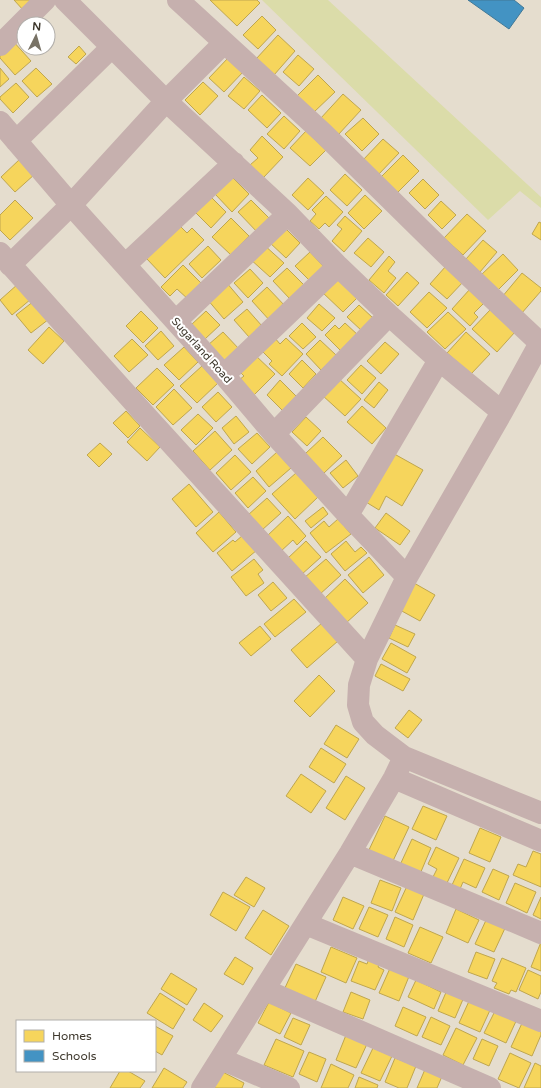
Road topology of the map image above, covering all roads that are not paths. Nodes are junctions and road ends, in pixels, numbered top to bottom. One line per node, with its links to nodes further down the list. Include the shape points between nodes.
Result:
1 (45, 0): 5 (street)
2 (65, 0): 6 (street)
3 (178, 0): 4 (street)
4 (224, 43): 7 (street); 18 (street, via 323,133)
5 (0, 45)
6 (112, 47): 7 (street); 9 (street)
7 (166, 101): 10 (street); 11 (street)
8 (0, 122): 9 (street, Sugarland Road)
9 (16, 141): 11 (street, Sugarland Road)
10 (234, 163): 12 (street); 14 (street)
11 (71, 205): 13 (street); 14 (street, Sugarland Road)
12 (288, 214): 15 (street); 17 (street)
13 (5, 259): 25 (street)
14 (125, 265): 17 (street, Sugarland Road)
15 (338, 266): 16 (street); 20 (street)
16 (389, 315): 19 (street); 22 (street)
17 (176, 320): 20 (street, Sugarland Road)
18 (540, 342): 21 (street)
19 (439, 360): 21 (street); 23 (street)
20 (224, 374): 22 (street, Sugarland Road)
21 (502, 412): 24 (street)
22 (274, 434): 23 (street, Sugarland Road)
23 (348, 515): 24 (street, Sugarland Road)
24 (407, 577): 25 (street)
25 (367, 659): 26 (street, via 358,705 363,722 375,735)
26 (404, 757): 27 (street); 28 (street)
27 (394, 778): 29 (street); 30 (street)
28 (541, 813)
29 (541, 841)
30 (350, 854): 31 (street); 32 (street)
31 (306, 924): 33 (street); 34 (street)
32 (541, 933)
33 (264, 990): 35 (street); 38 (street)
34 (541, 1021)
35 (221, 1059): 36 (street); 37 (street)
36 (202, 1088)
37 (290, 1088)
38 (490, 1088)

